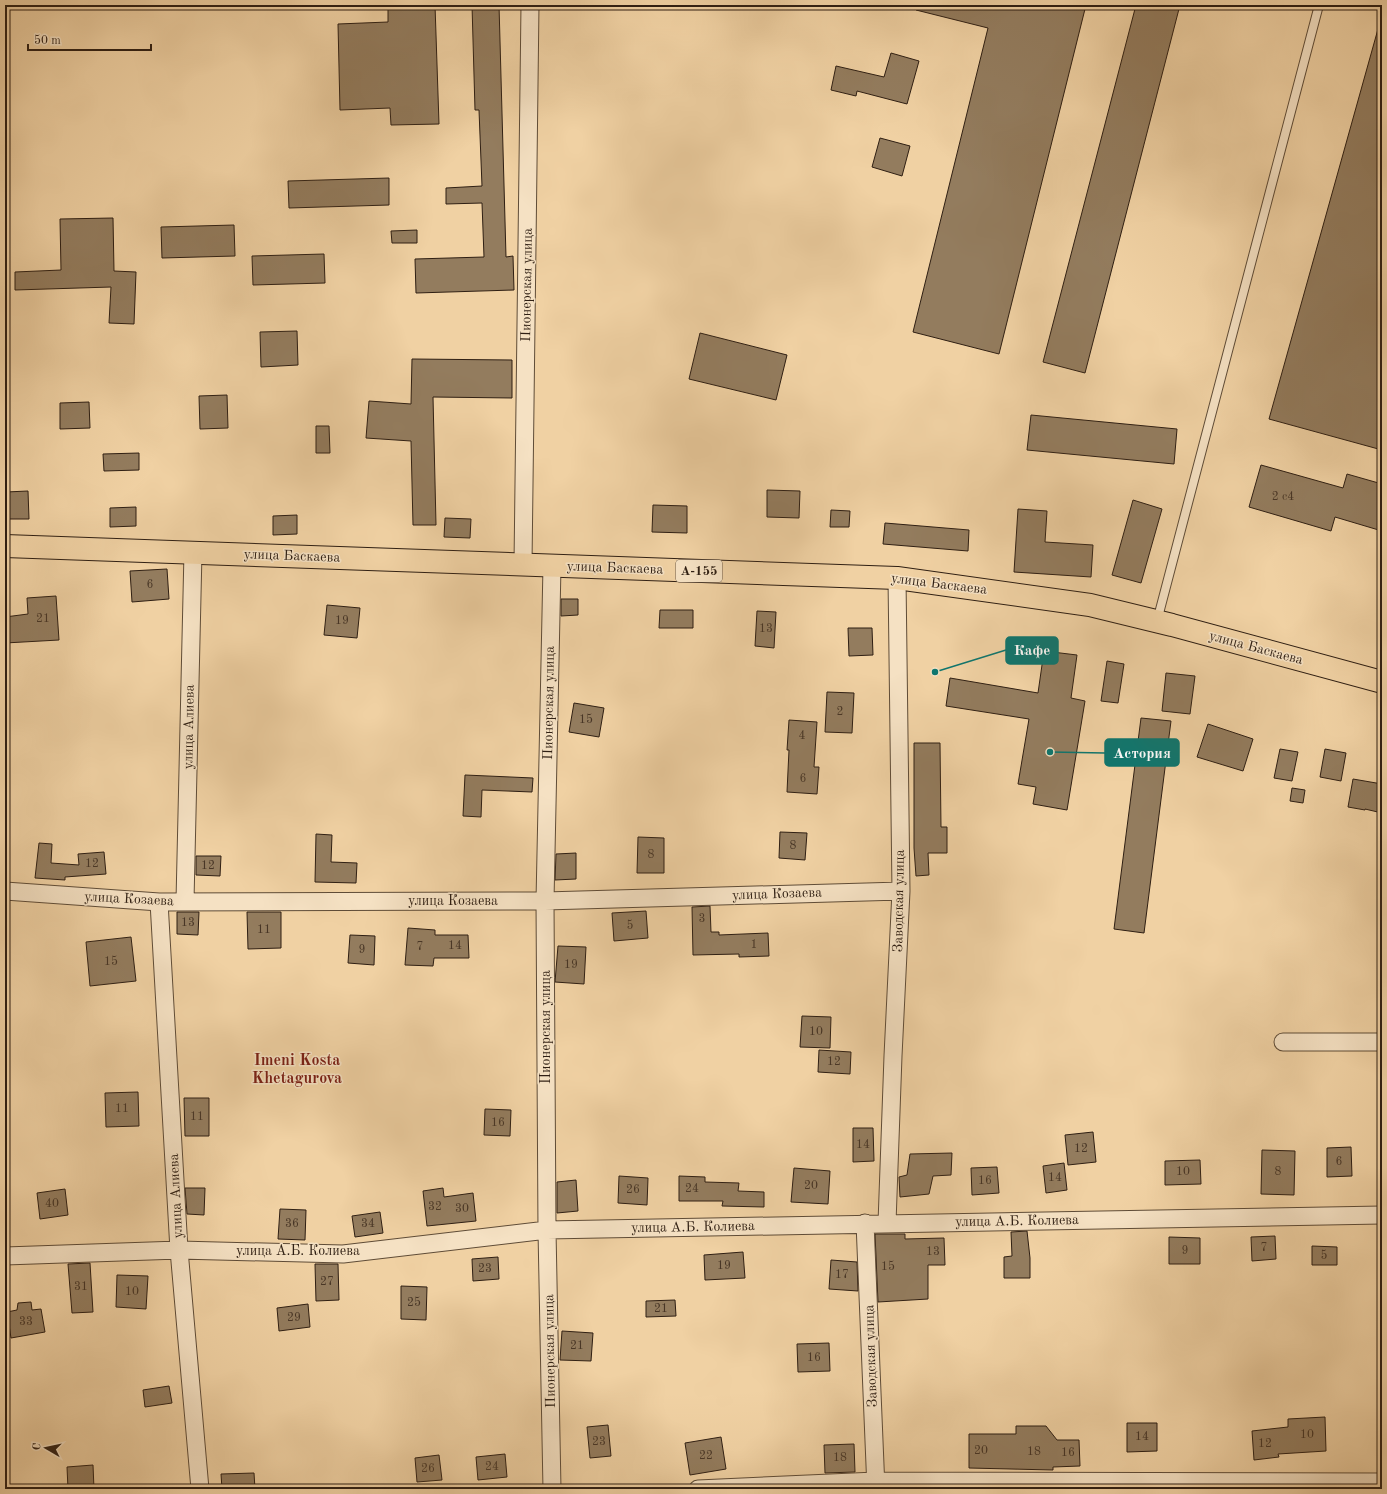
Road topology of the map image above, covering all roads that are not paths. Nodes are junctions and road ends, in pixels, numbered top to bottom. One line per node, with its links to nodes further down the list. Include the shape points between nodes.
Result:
1 (530, 5): 5 (street, Пионерская улица)
2 (1319, 5): 8 (lane)
3 (5, 546): 4 (main road, улица Баскаева / А-155)
4 (193, 552): 5 (main road, улица Баскаева / А-155); 14 (street, улица Алиева)
5 (523, 564): 6 (main road, улица Баскаева / А-155)
6 (552, 566): 7 (main road, улица Баскаева / А-155); 12 (street, Пионерская улица)
7 (897, 578): 8 (main road, улица Баскаева / А-155, via 1090,605); 11 (street, Заводская улица)
8 (1157, 621): 9 (main road, улица Баскаева / А-155)
9 (1382, 682)
10 (5, 891): 13 (street, улица Козаева)
11 (901, 891): 12 (street, улица Козаева); 19 (street, Заводская улица)
12 (545, 901): 14 (street, улица Козаева); 20 (street, Пионерская улица)
13 (159, 902): 14 (street, улица Козаева); 21 (street, улица Алиева)
14 (185, 902)
15 (1283, 1042): 16 (street)
16 (1382, 1042)
17 (1382, 1215): 19 (street, улица А.Б. Колиева)
18 (865, 1223): 19 (street, улица А.Б. Колиева); 20 (street, улица А.Б. Колиева); 24 (street, Заводская улица)
19 (887, 1223)
20 (548, 1230): 21 (street, улица А.Б. Колиева, via 343,1254); 26 (street, Пионерская улица)
21 (179, 1250): 22 (street, улица А.Б. Колиева); 25 (street, улица Алиева)
22 (5, 1256)
23 (1382, 1482): 24 (street)
24 (876, 1485): 27 (street)
25 (200, 1489)
26 (552, 1489)
27 (698, 1489)

